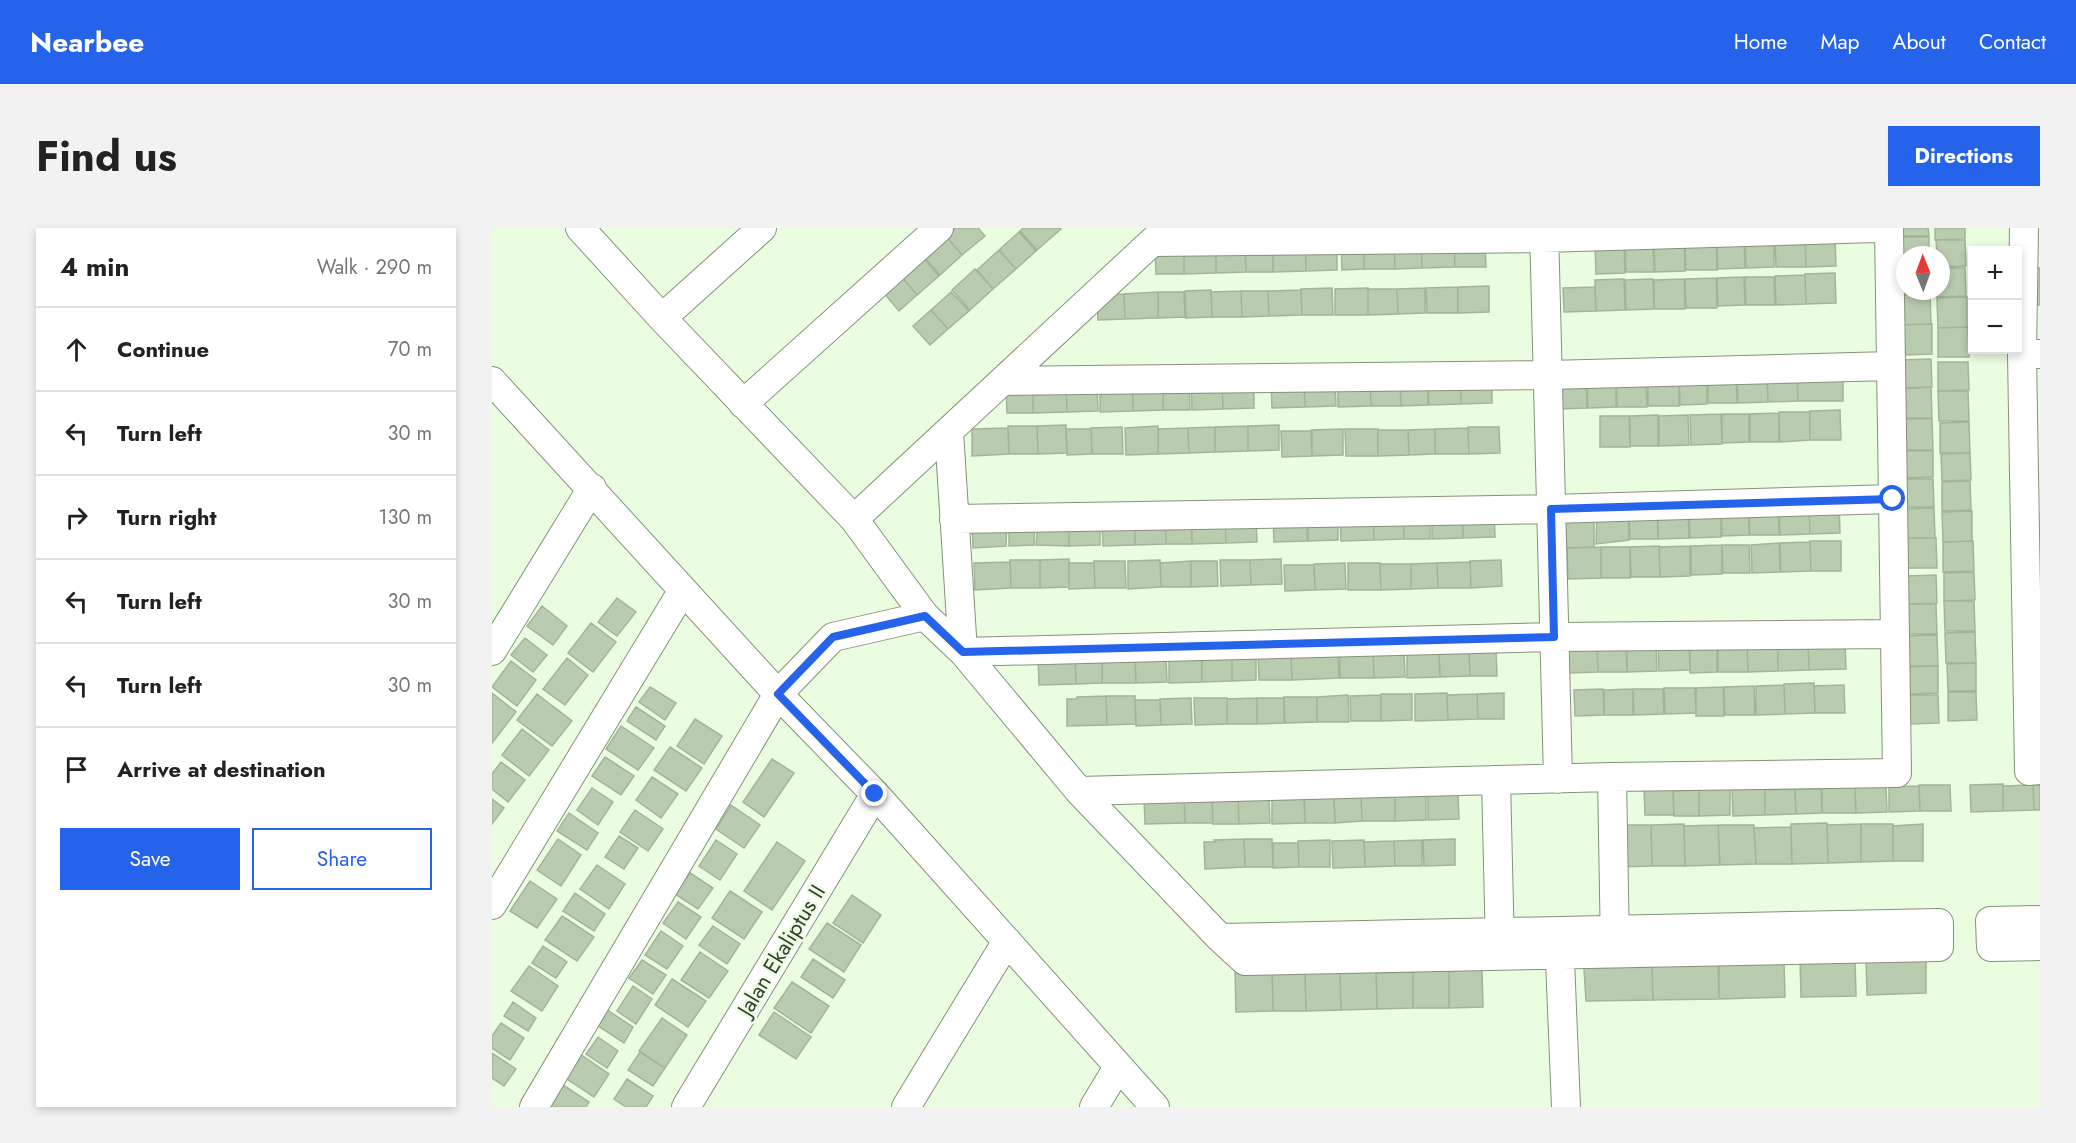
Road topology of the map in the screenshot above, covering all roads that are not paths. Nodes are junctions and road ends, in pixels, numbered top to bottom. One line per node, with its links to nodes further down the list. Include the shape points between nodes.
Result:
1 (580, 228): 9 (street)
2 (762, 228): 9 (street)
3 (939, 228): 15 (street)
4 (1875, 228): 7 (street)
5 (1889, 228): 11 (street)
6 (2024, 228): 10 (street)
7 (1544, 233): 8 (street); 12 (street)
8 (1160, 235): 14 (street)
9 (662, 318): 15 (street)
10 (2031, 354): 17 (street)
11 (1892, 366): 12 (street); 19 (street)
12 (1548, 375): 14 (street); 20 (street)
13 (492, 381): 18 (street)
14 (1003, 381): 16 (street)
15 (743, 404): 21 (street)
16 (949, 432): 21 (street); 22 (street)
17 (2032, 485): 25 (street)
18 (592, 488): 23 (street); 28 (street)
19 (1893, 499): 20 (street); 26 (street)
20 (1551, 509): 22 (street); 27 (street)
21 (854, 519): 24 (street)
22 (954, 519): 29 (street)
23 (683, 590): 30 (street); 37 (street)
24 (925, 616): 29 (street); 30 (street, via 833,637)
25 (2033, 624): 31 (street, via 2029,771)
26 (1895, 634): 27 (street); 32 (street, via 1898,773)
27 (1554, 637): 29 (street); 33 (street)
28 (492, 651)
29 (963, 652): 35 (street)
30 (778, 694): 36 (street); 45 (street)
31 (2040, 770)
32 (1612, 777): 33 (street); 40 (street)
33 (1558, 779): 34 (street)
34 (1496, 780): 35 (street); 42 (street)
35 (1079, 791): 42 (street, via 1245,961)
36 (875, 794): 39 (street); 46 (street, Jalan Ekaliptus II)
37 (492, 905)
38 (2040, 920): 43 (street, via 1990,921 1991,947)
39 (1006, 941): 44 (street); 47 (street)
40 (1615, 941): 40 (street, via 1939,923 1939,947); 41 (street)
41 (1559, 942): 42 (street); 50 (street)
42 (1500, 944)
43 (2040, 946)
44 (1118, 1067): 48 (street); 49 (street)
45 (534, 1107)
46 (686, 1107)
47 (906, 1107)
48 (1094, 1107)
49 (1155, 1107)
50 (1566, 1107)

